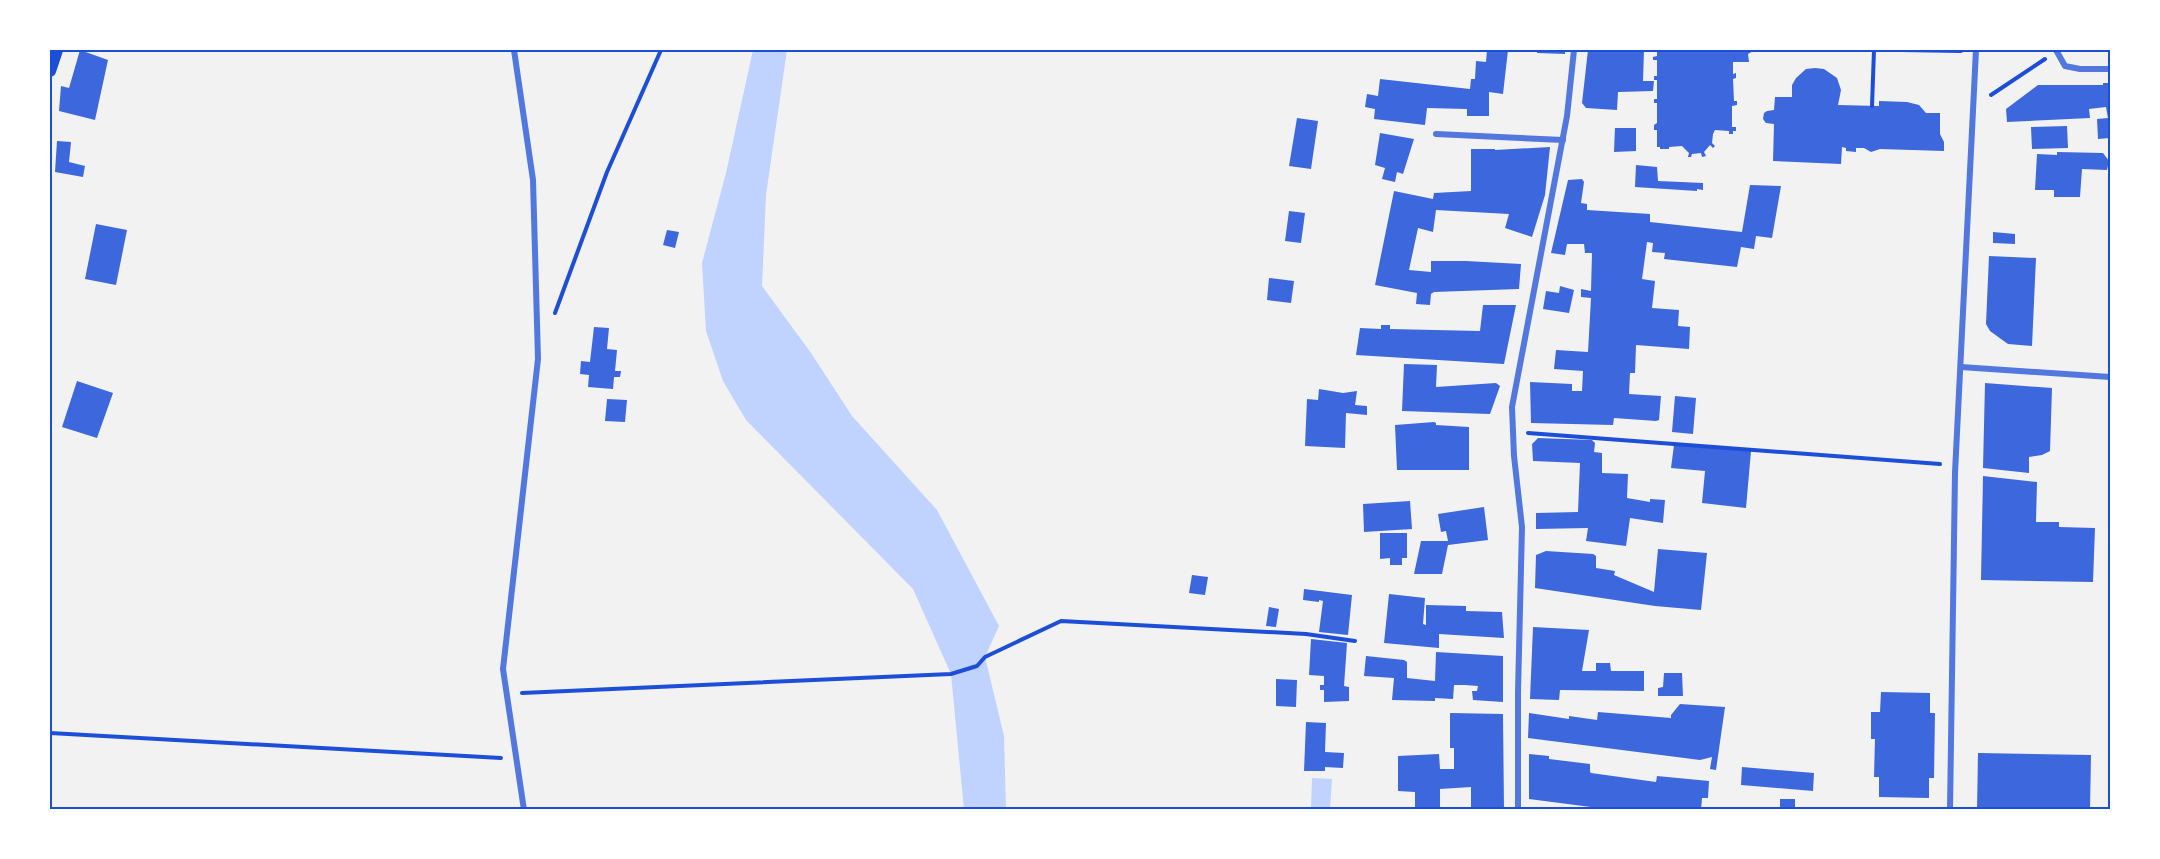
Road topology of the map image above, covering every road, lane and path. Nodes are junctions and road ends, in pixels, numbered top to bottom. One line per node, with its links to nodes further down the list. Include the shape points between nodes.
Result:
1 (57, 50): 10 (main road)
2 (514, 50): 21 (street, via 533,180 538,359 503,669)
3 (661, 50): 15 (path, via 607,172)
4 (1574, 50): 14 (street)
5 (1874, 50): 11 (path)
6 (1901, 50): 7 (path)
7 (1976, 50): 12 (street)
8 (2056, 51): 9 (street, via 2065,66); 12 (path)
9 (2110, 69)
10 (50, 71)
11 (1872, 106)
12 (1974, 106): 16 (street)
13 (1436, 134): 14 (street)
14 (1563, 140): 18 (street, via 1512,407)
15 (554, 315)
16 (1961, 367): 17 (street); 19 (street)
17 (2110, 377)
18 (1513, 432): 19 (path); 25 (street, via 1522,527)
19 (1956, 465): 26 (street)
20 (1355, 640): 21 (path, via 1061,621 985,657 977,666 951,674)
21 (507, 694): 23 (street)
22 (50, 733): 23 (path)
23 (517, 759): 24 (street)
24 (524, 810)
25 (1518, 810)
26 (1950, 810)

